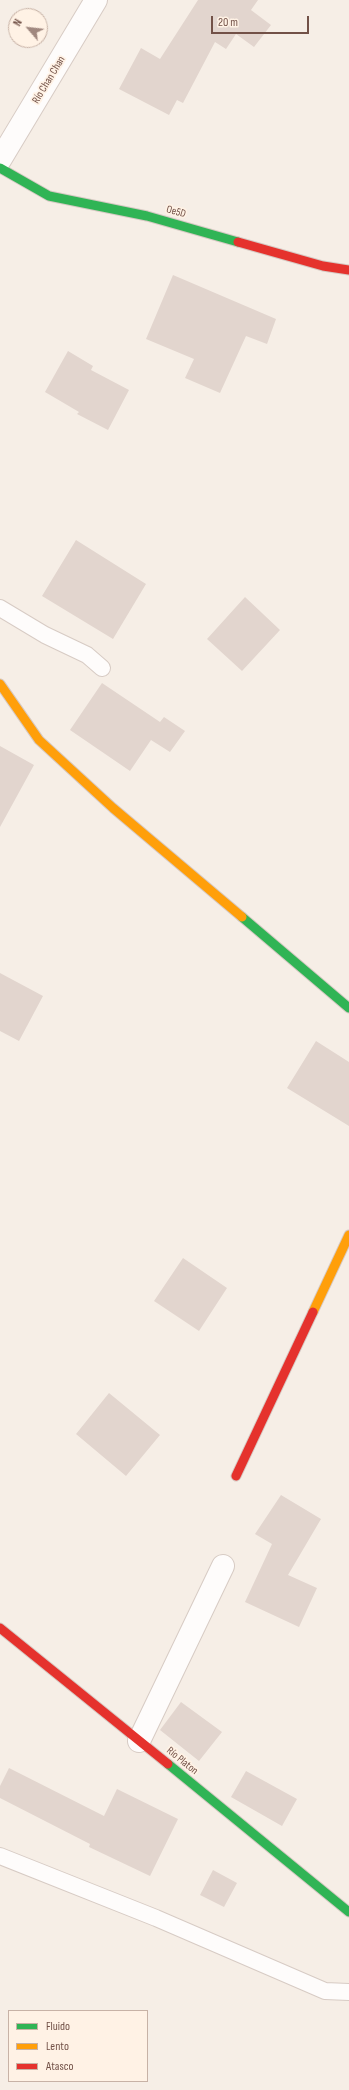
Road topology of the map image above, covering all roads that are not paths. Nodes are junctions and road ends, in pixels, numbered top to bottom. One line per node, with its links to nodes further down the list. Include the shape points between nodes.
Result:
1 (96, 0): 2 (street, Río Chan Chan)
2 (0, 160)
3 (0, 168): 4 (street, Oe5D, via 49,196 147,216 324,266)
4 (349, 270)
5 (0, 608): 6 (lane, via 45,635 87,655)
6 (102, 668)
7 (0, 684): 8 (street, via 39,740 113,808)
8 (349, 1008)
9 (349, 1235): 10 (street)
10 (236, 1476)
11 (223, 1566): 13 (street)
12 (0, 1628): 13 (street, Río Platon)
13 (139, 1741): 15 (street, Río Platon)
14 (0, 1856): 16 (lane, via 156,1918 325,1991)
15 (349, 1912)
16 (349, 1992)

